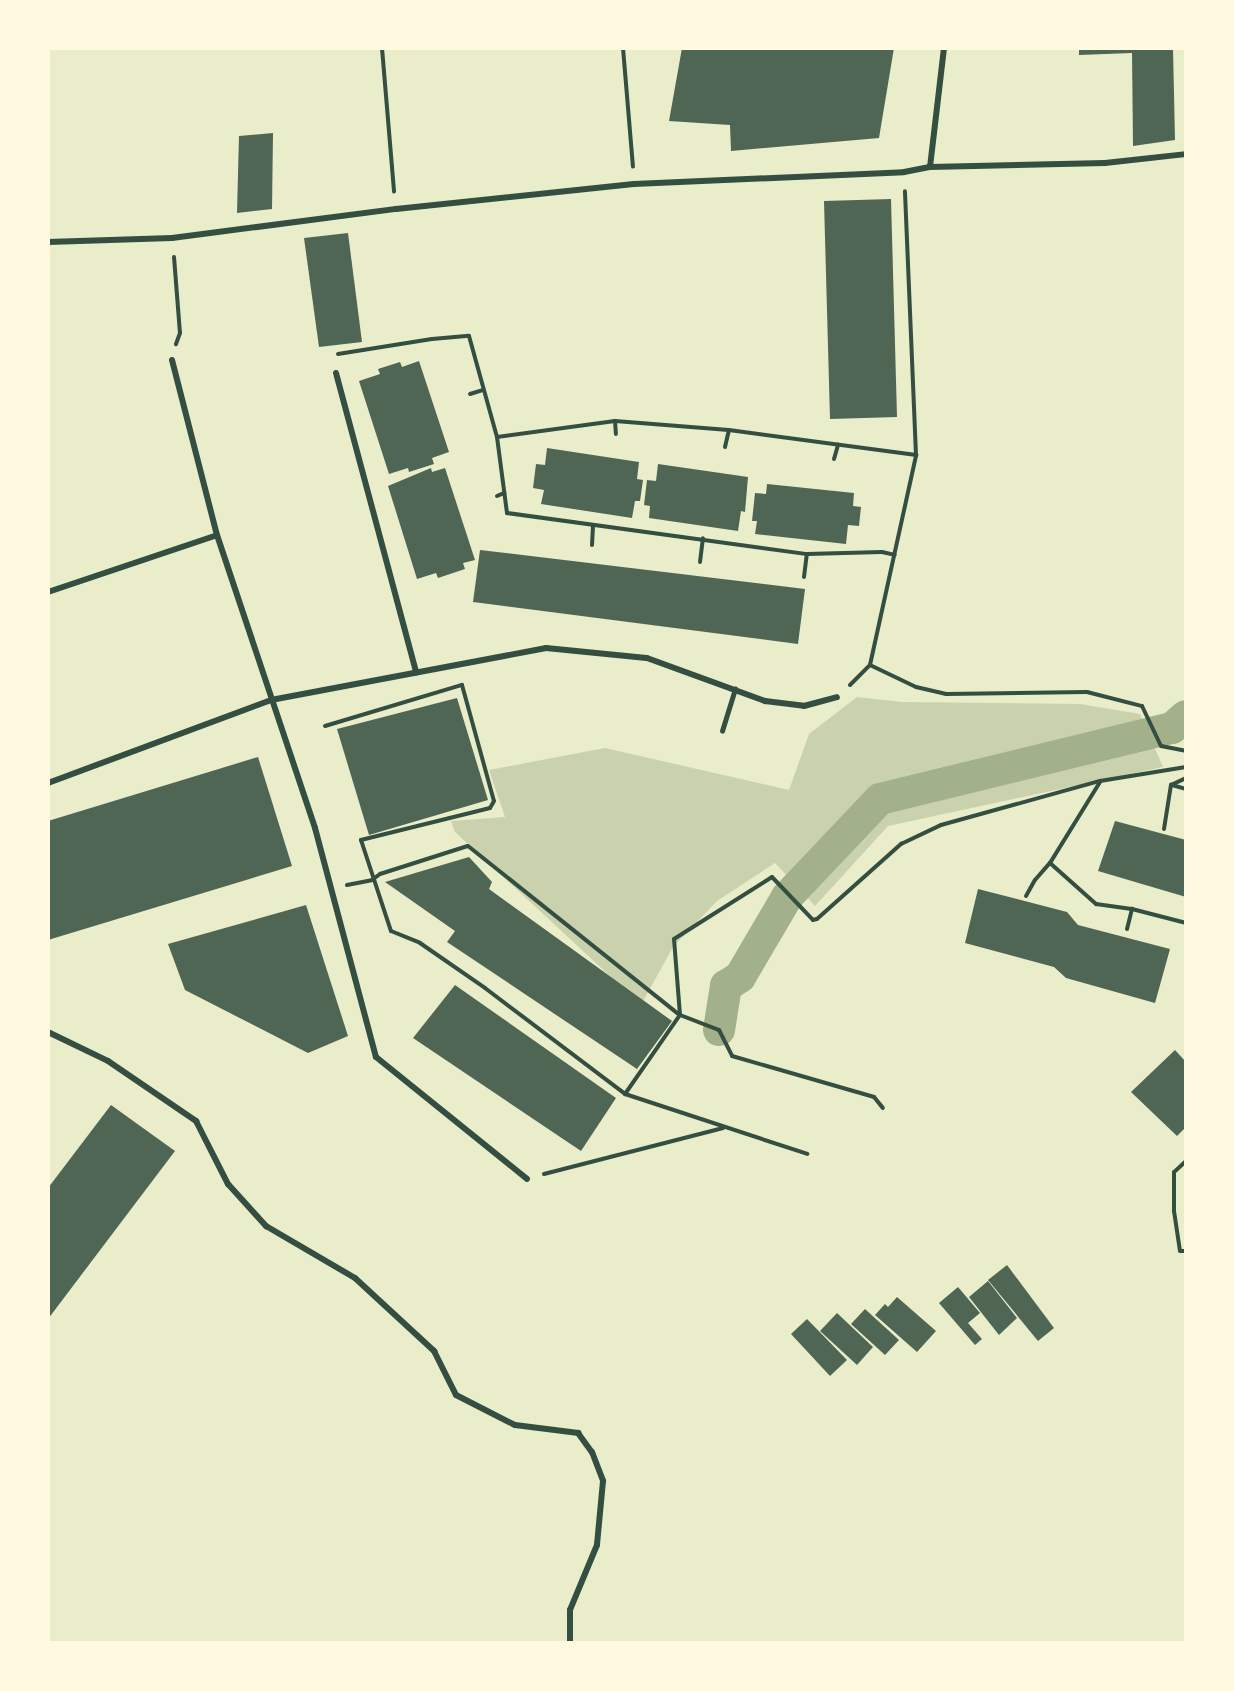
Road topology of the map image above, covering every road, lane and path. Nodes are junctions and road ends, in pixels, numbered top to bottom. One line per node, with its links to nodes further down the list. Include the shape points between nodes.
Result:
1 (382, 48): 8 (path)
2 (623, 48): 7 (path)
3 (944, 48): 5 (street)
4 (1186, 154): 5 (street, via 1105,163)
5 (930, 168): 6 (street)
6 (904, 172): 7 (street); 21 (path)
7 (634, 184): 8 (street)
8 (396, 209): 9 (street)
9 (172, 238): 10 (street); 11 (path, via 180,333)
10 (48, 242)
11 (172, 360): 26 (street)
12 (336, 373): 13 (path, via 333,355 469,336); 35 (street)
13 (483, 390): 14 (path); 18 (path)
14 (470, 394)
15 (615, 421): 16 (path); 17 (path); 18 (path)
16 (729, 430): 19 (path); 20 (path)
17 (616, 434)
18 (497, 437): 23 (path)
19 (838, 445): 21 (path); 22 (path)
20 (725, 447)
21 (916, 455): 30 (path)
22 (834, 459)
23 (504, 493): 24 (path); 25 (path, via 507,513)
24 (497, 496)
25 (593, 525): 27 (path); 28 (path)
26 (217, 535): 33 (street); 38 (street)
27 (703, 538): 29 (path); 31 (path)
28 (592, 545)
29 (807, 554): 30 (path); 32 (path)
30 (895, 555): 34 (path)
31 (700, 562)
32 (804, 577)
33 (48, 592)
34 (870, 665): 37 (path); 41 (path, via 916,687 946,694 1086,692 1142,706 1161,746)
35 (416, 672): 36 (street, via 546,648 647,658); 38 (street)
36 (735, 689): 37 (street, via 765,701 804,706); 40 (lane)
37 (837, 697)
38 (271, 700): 45 (street); 51 (street, via 315,828)
39 (325, 726): 50 (path, via 462,685 494,801 490,808 361,840)
40 (723, 731)
41 (1186, 751)
42 (1186, 767): 44 (path)
43 (1186, 778): 46 (path)
44 (1101, 781): 49 (path); 56 (path, via 940,825 901,844 813,920 771,877 674,939)
45 (48, 783)
46 (1171, 785): 47 (path); 48 (path)
47 (1186, 789)
48 (1164, 829)
49 (1050, 863): 52 (path); 53 (path, via 1096,904)
50 (372, 880): 51 (path); 56 (path, via 468,846); 58 (path, via 391,931 420,943 485,988)
51 (331, 889): 63 (street, via 376,1057)
52 (1026, 896)
53 (1132, 909): 54 (path); 55 (path)
54 (1186, 923)
55 (1127, 929)
56 (681, 1015): 58 (path); 59 (path, via 719,1030 732,1056 874,1097)
57 (48, 1032): 65 (street, via 108,1061 196,1120 228,1184 266,1226 356,1278 434,1351 456,1395 515,1425 578,1433 592,1452 603,1481 597,1545 570,1610)
58 (625, 1094): 60 (path)
59 (883, 1108)
60 (723, 1127): 61 (path); 63 (path)
61 (807, 1154)
62 (1186, 1161): 64 (path, via 1174,1172 1180,1251)
63 (527, 1179)
64 (1186, 1251)
65 (570, 1643)

